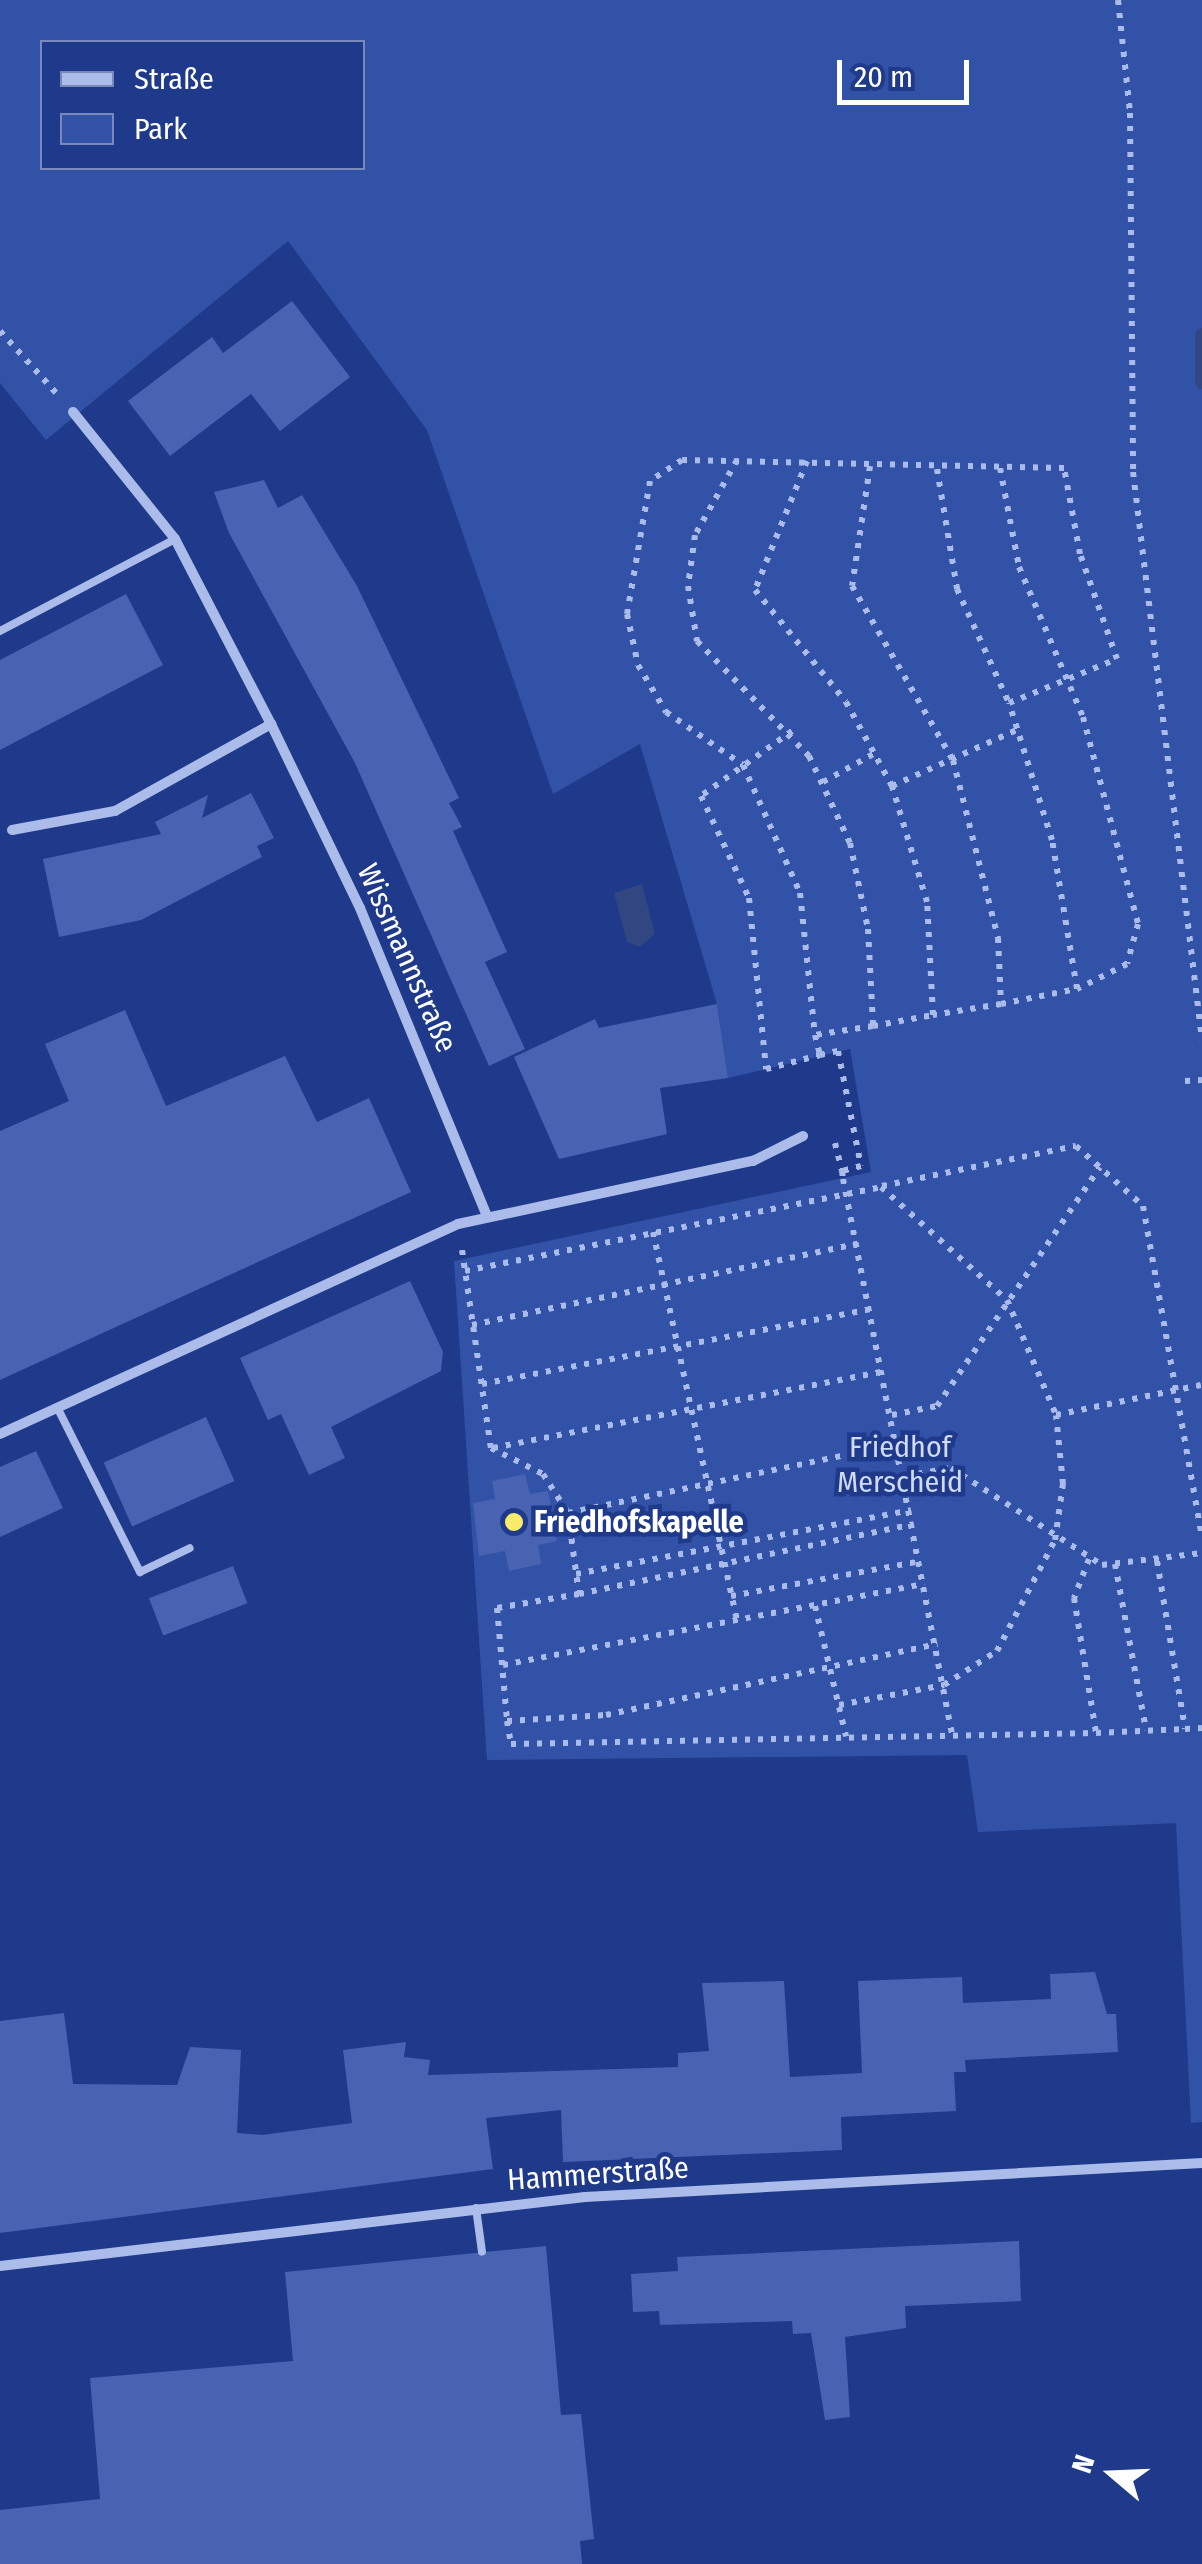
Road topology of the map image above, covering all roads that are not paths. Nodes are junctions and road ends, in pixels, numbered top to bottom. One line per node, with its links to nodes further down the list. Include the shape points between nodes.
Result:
1 (74, 412): 2 (street, Wissmannstraße)
2 (175, 539): 3 (lane); 4 (street, Wissmannstraße)
3 (0, 631)
4 (271, 724): 5 (street, via 115,811); 7 (street, Wissmannstraße, via 360,908)
5 (12, 830)
6 (803, 1136): 7 (street, via 753,1161)
7 (487, 1216): 8 (street)
8 (57, 1408): 9 (street); 10 (lane, via 140,1572)
9 (0, 1434)
10 (190, 1548)
11 (1202, 2163): 12 (street, Hammerstraße)
12 (476, 2208): 13 (lane); 14 (street, Hammerstraße)
13 (482, 2252)
14 (0, 2266)

